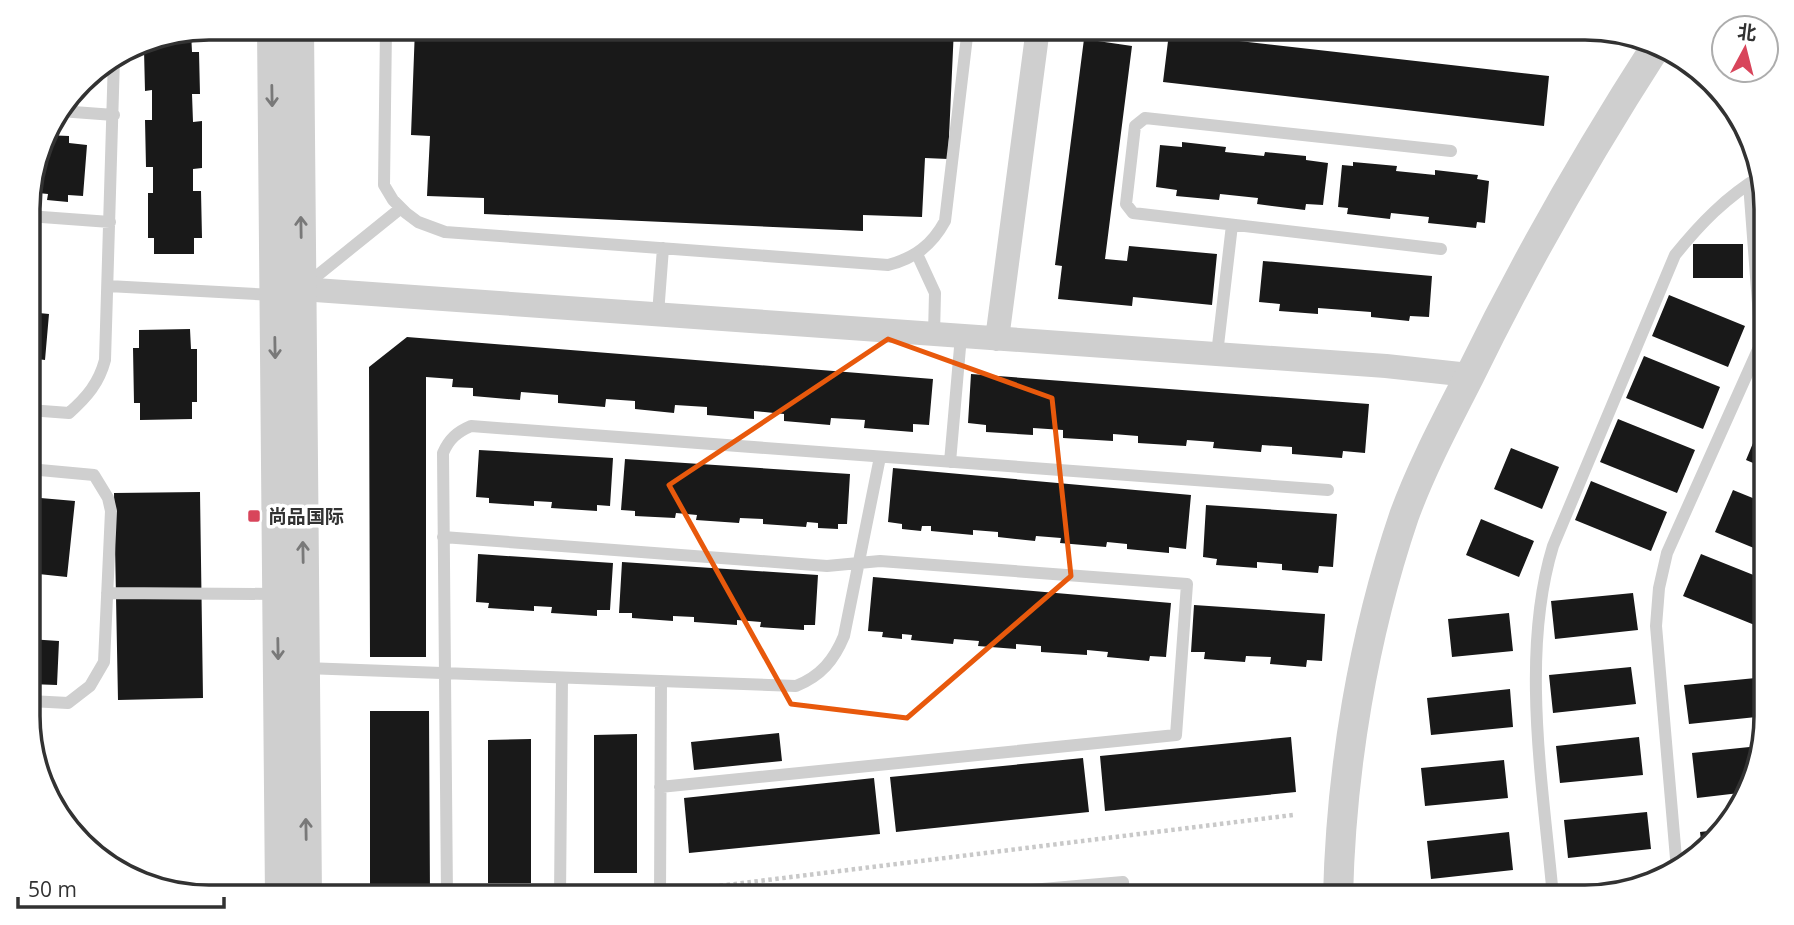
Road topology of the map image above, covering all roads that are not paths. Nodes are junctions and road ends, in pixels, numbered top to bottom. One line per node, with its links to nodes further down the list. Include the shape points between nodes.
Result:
1 (273, 40): 21 (street, one-way to 21)
2 (298, 40): 21 (street, one-way to 2)
3 (386, 40): 12 (lane, via 384,185)
4 (967, 40): 19 (lane, via 945,221)
5 (1036, 40): 25 (street)
6 (1651, 54): 28 (street, via 1580,168)
7 (114, 70): 9 (lane)
8 (71, 112): 9 (lane)
9 (114, 115): 14 (lane)
10 (1451, 151): 15 (lane, via 1144,118 1135,126 1126,204 1133,213)
11 (1749, 184): 16 (lane); 48 (lane, via 1708,216 1675,255 1545,571 1537,623 1537,725)
12 (401, 208): 17 (lane, via 418,222 445,232); 21 (lane)
13 (41, 217): 14 (lane)
14 (110, 222): 20 (lane)
15 (1233, 225): 18 (lane); 26 (lane)
16 (1754, 241)
17 (663, 248): 19 (lane, via 888,265); 22 (lane)
18 (1441, 249)
19 (917, 254): 23 (lane, via 935,293)
20 (108, 286): 21 (lane); 29 (lane, via 105,360 95,386 69,413)
21 (288, 292): 22 (street); 37 (street, one-way to 37); 38 (street, one-way to 21)
22 (658, 314): 23 (street)
23 (934, 334): 24 (street)
24 (961, 336): 25 (street); 31 (lane)
25 (997, 339): 26 (street)
26 (1217, 354): 28 (street)
27 (1754, 363): 44 (lane, via 1667,553 1659,588 1656,626)
28 (1469, 375): 47 (street, via 1405,515 1384,584 1350,750)
29 (41, 411)
30 (880, 457): 31 (lane); 34 (lane, via 471,426 454,435 443,453); 35 (lane)
31 (950, 462): 33 (lane)
32 (40, 470): 36 (lane, via 94,475 101,485 111,511)
33 (1328, 490)
34 (443, 537): 35 (lane, via 827,566); 39 (lane)
35 (859, 563): 41 (lane, via 838,652 808,681 796,687); 43 (lane, via 1187,584 1176,735)
36 (107, 593): 37 (lane); 42 (lane, via 104,662 98,675 68,703)
37 (277, 594): 49 (street, one-way to 49)
38 (304, 668): 39 (lane); 50 (street, one-way to 38)
39 (444, 674): 40 (lane); 51 (lane)
40 (562, 678): 41 (lane); 52 (lane)
41 (661, 681): 43 (lane)
42 (40, 702)
43 (660, 788): 53 (lane)
44 (1676, 858)
45 (1096, 884): 46 (lane)
46 (1123, 884)
47 (1338, 884)
48 (1552, 884)
49 (280, 885)
50 (307, 885)
51 (447, 885)
52 (561, 885)
53 (660, 885)

